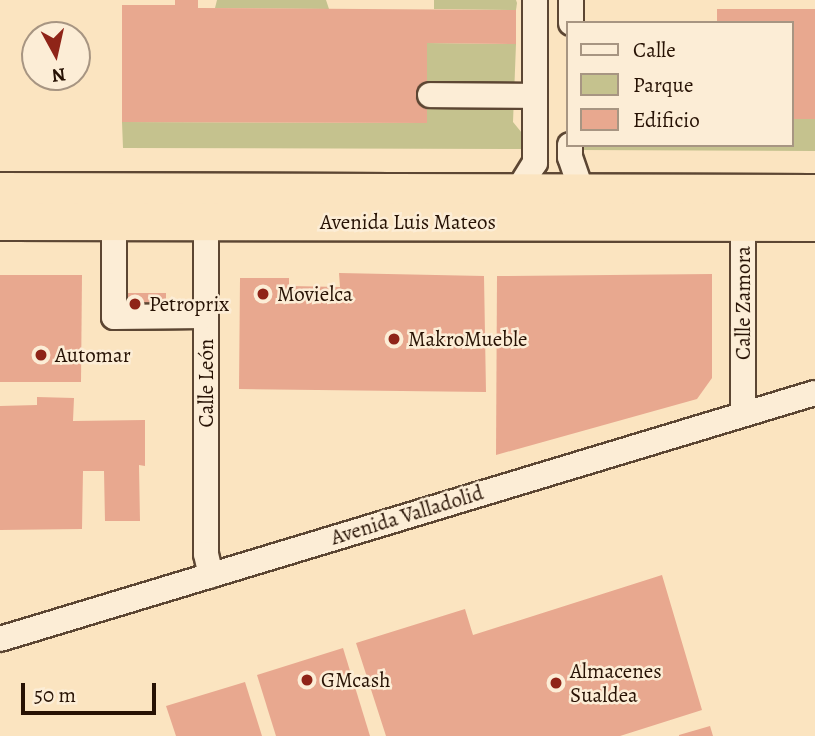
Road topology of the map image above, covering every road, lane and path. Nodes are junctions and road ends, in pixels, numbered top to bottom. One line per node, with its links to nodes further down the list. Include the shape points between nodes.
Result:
1 (535, 0): 5 (street)
2 (571, 0): 3 (street)
3 (571, 21)
4 (430, 95): 5 (street)
5 (535, 96): 8 (street, via 535,163)
6 (570, 147): 11 (street)
7 (0, 191): 10 (highway, Avenida Luis Mateos)
8 (516, 192): 10 (highway, Avenida Luis Mateos); 11 (highway, Avenida Luis Mateos)
9 (815, 193): 12 (highway, Avenida Luis Mateos)
10 (206, 206): 11 (highway, Avenida Luis Mateos); 14 (highway, Avenida Luis Mateos); 16 (street, Calle León)
11 (582, 207): 12 (highway, Avenida Luis Mateos)
12 (743, 207): 15 (highway, Avenida Luis Mateos); 18 (street, Calle Zamora)
13 (0, 221): 14 (highway, Avenida Luis Mateos)
14 (114, 221): 16 (street, via 114,317)
15 (815, 222)
16 (205, 316): 19 (street, Calle León, via 206,554)
17 (815, 393): 18 (street, Avenida Valladolid)
18 (743, 414): 19 (street, Avenida Valladolid)
19 (211, 575): 20 (street, Avenida Valladolid)
20 (0, 639)

